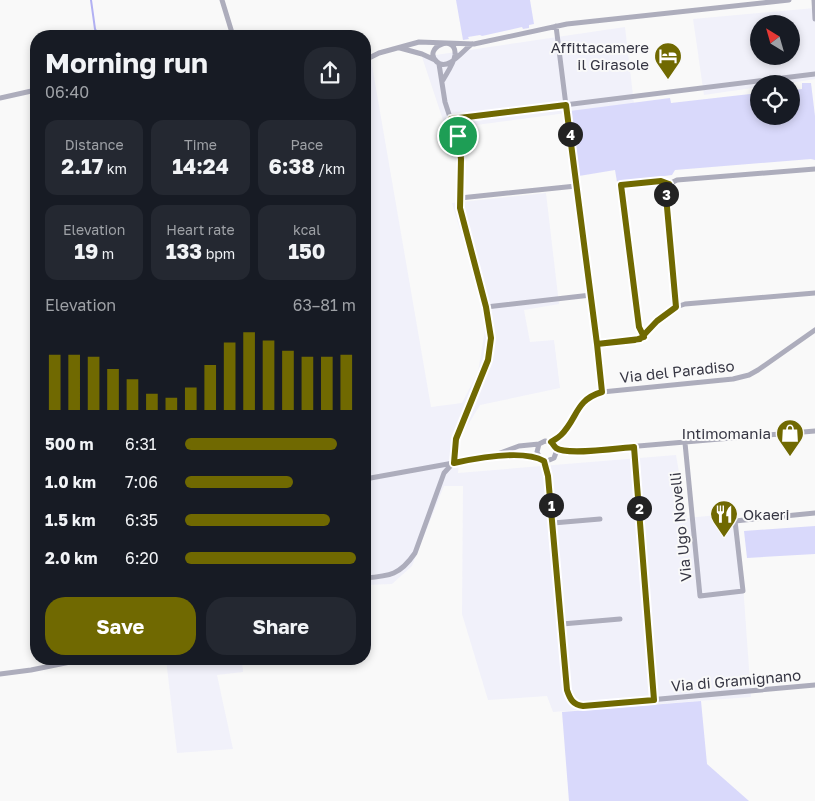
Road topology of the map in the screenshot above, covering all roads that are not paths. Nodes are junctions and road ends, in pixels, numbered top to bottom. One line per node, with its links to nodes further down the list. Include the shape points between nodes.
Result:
1 (222, 0): 6 (street)
2 (789, 0): 5 (street)
3 (814, 0): 4 (street)
4 (815, 19)
5 (556, 26): 8 (street); 17 (street)
6 (231, 30)
7 (445, 43): 8 (street); 9 (street, via 419,42); 11 (street, via 435,49); 12 (street, via 450,44 454,51)
8 (473, 44): 12 (street)
9 (399, 48): 10 (street); 11 (street)
10 (371, 58)
11 (437, 62): 12 (street); 14 (street)
12 (452, 62): 14 (street)
13 (815, 74): 17 (street)
14 (443, 80): 18 (street)
15 (30, 91): 16 (street)
16 (0, 98)
17 (566, 105): 18 (street); 21 (street)
18 (451, 119): 22 (street, via 458,136 461,159)
19 (815, 169): 20 (street, via 677,180)
20 (669, 184): 26 (street, via 666,196); 28 (street, via 661,181 621,185 639,327)
21 (576, 186): 22 (street); 24 (street)
22 (460, 198): 25 (street, via 462,220)
23 (815, 293): 26 (street)
24 (590, 295): 25 (street); 29 (street)
25 (486, 307): 40 (street, via 490,348 456,439)
26 (676, 307): 28 (street, via 657,321)
27 (815, 330): 30 (street, Via del Paradiso, via 748,375)
28 (644, 337): 29 (street)
29 (597, 344): 30 (street)
30 (602, 392): 32 (street, Via del Paradiso, via 580,405 562,434)
31 (815, 432): 33 (street)
32 (551, 442): 34 (street); 36 (street)
33 (685, 442): 35 (street); 43 (street, Via Ugo Novelli, via 700,596 743,591 735,520)
34 (539, 444): 37 (street, via 519,446); 38 (street, via 536,452)
35 (634, 447): 36 (street, via 580,452); 52 (street)
36 (556, 448): 39 (street, via 556,456)
37 (492, 456): 38 (street, via 530,456); 40 (street)
38 (542, 460): 39 (street); 41 (street)
39 (551, 460): 41 (street)
40 (454, 463): 42 (street); 46 (street, via 444,473 415,554 396,573)
41 (548, 475): 45 (street)
42 (371, 477)
43 (815, 513)
44 (600, 519): 45 (street)
45 (553, 524): 48 (street)
46 (371, 577)
47 (620, 619): 48 (street)
48 (562, 624): 52 (street, Via di Gramignano, via 567,690 572,701 583,706)
49 (56, 665): 50 (street)
50 (0, 674)
51 (815, 685): 52 (street, Via di Gramignano)
52 (654, 700)

